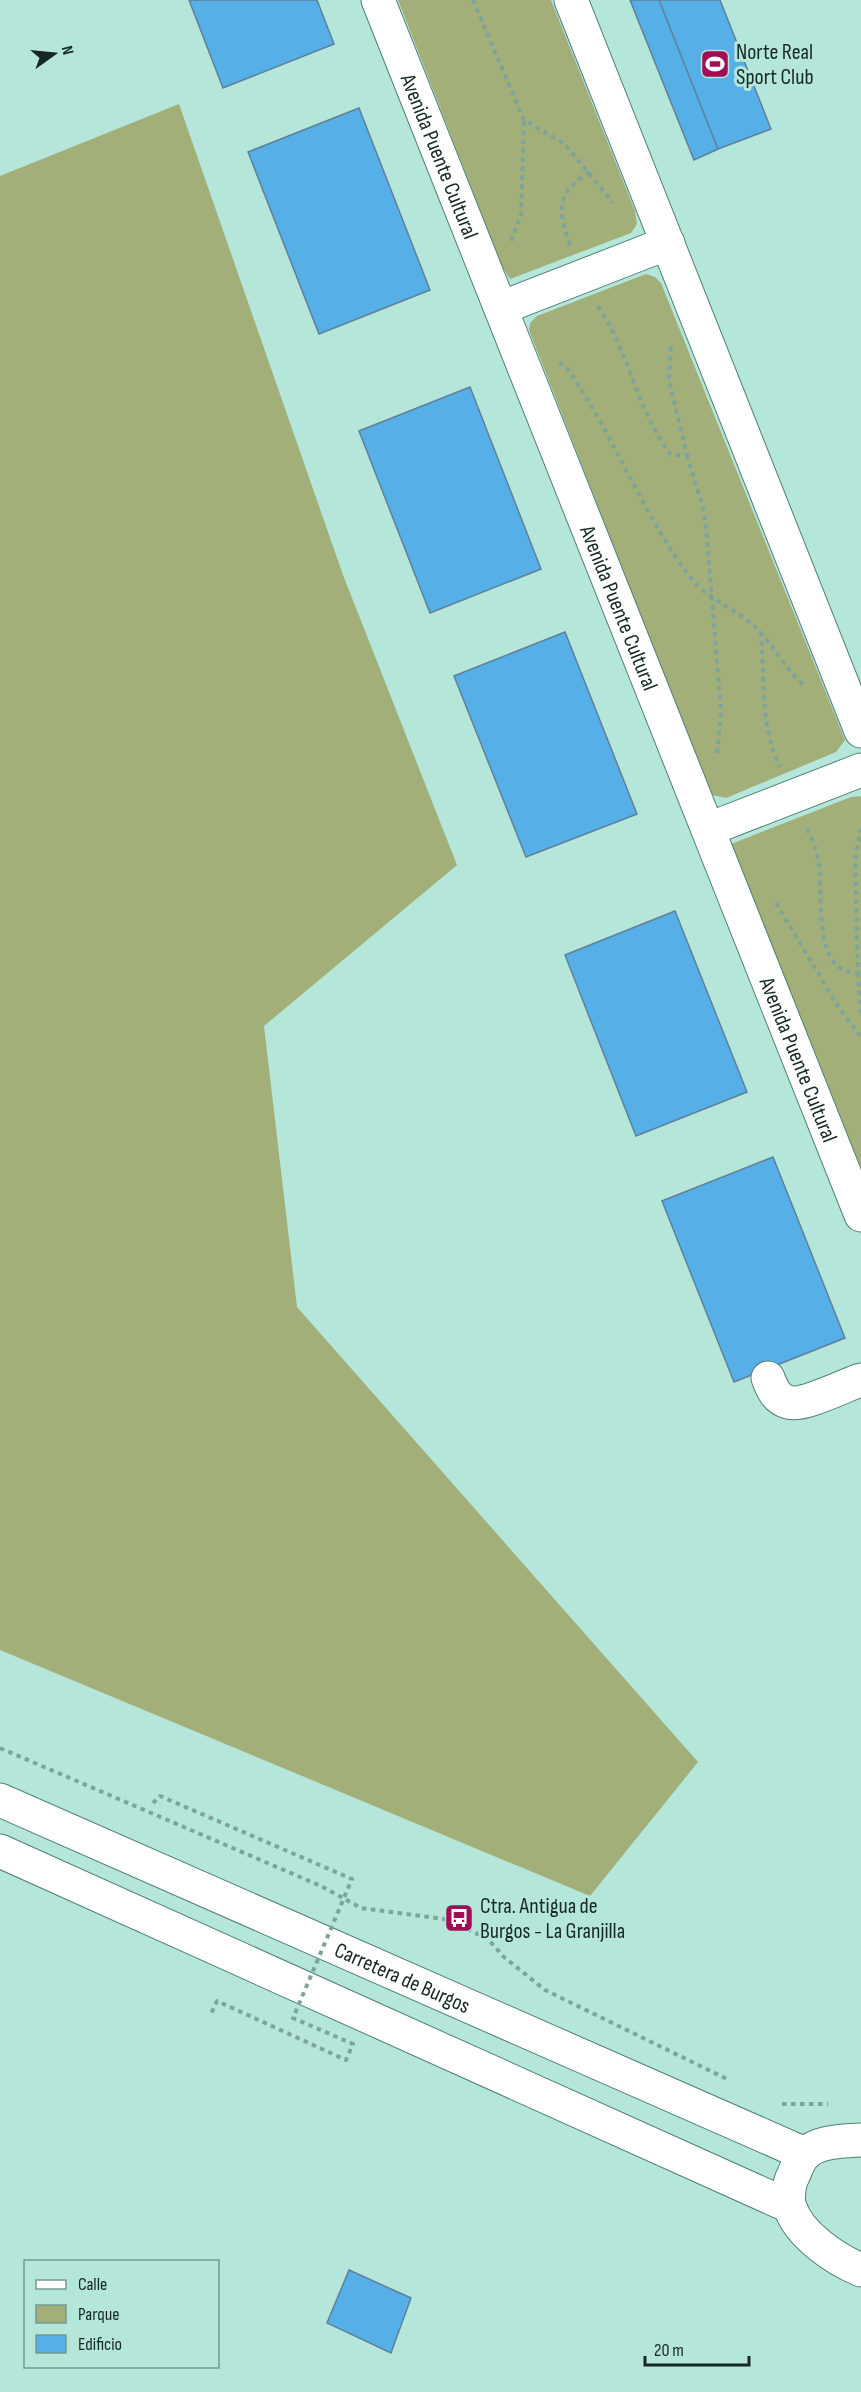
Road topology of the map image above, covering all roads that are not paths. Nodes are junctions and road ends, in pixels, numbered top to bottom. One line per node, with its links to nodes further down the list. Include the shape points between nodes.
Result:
1 (378, 0): 4 (street, Avenida Puente Cultural)
2 (571, 0): 3 (street)
3 (668, 243): 4 (street); 5 (street)
4 (501, 308): 7 (street, Avenida Puente Cultural)
5 (861, 731)
6 (861, 770): 7 (street)
7 (709, 829): 8 (street, Avenida Puente Cultural)
8 (861, 1215)
9 (768, 1378): 10 (street, via 773,1391 789,1403)
10 (861, 1380)
11 (0, 1800): 14 (street, Carretera de Burgos)
12 (0, 1851): 15 (street)
13 (861, 2123): 14 (street)
14 (832, 2146): 15 (street, via 790,2182)
15 (789, 2206): 16 (street, via 801,2228 848,2265)
16 (861, 2270)

